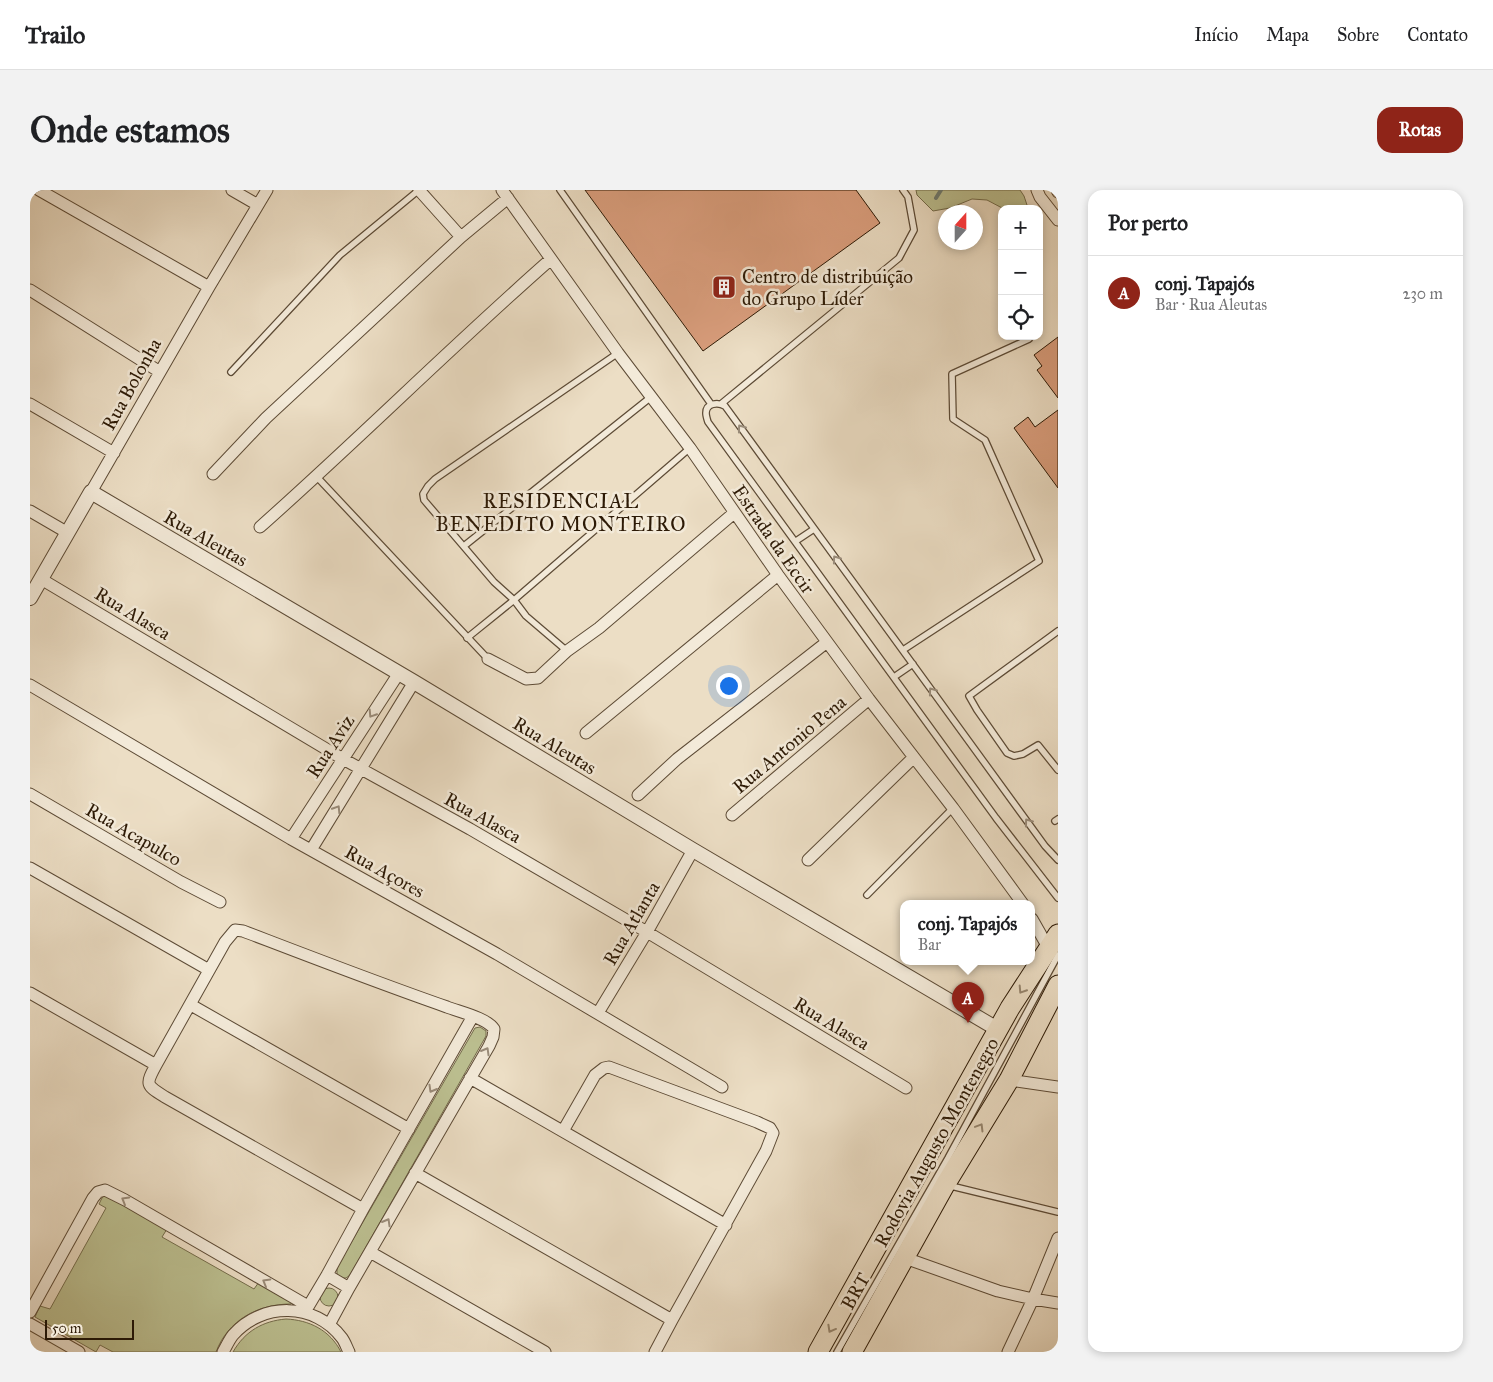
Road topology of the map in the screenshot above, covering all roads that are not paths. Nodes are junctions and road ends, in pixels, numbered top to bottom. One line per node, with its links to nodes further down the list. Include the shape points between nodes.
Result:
1 (39, 190): 13 (street)
2 (232, 190): 9 (street)
3 (267, 190): 9 (street, Rua Bolonha)
4 (419, 190): 11 (street); 18 (lane, via 340,255)
5 (560, 190): 21 (lane)
6 (903, 190): 22 (lane, via 908,197 914,230 898,258)
7 (1037, 190): 10 (street)
8 (505, 194): 11 (street); 12 (street, Estrada da Eccir)
9 (258, 205): 13 (street, Rua Bolonha)
10 (1058, 220)
11 (461, 237): 25 (street, via 266,418)
12 (552, 259): 16 (street, Estrada da Eccir); 26 (street)
13 (209, 287): 17 (street, Rua Bolonha)
14 (30, 290): 17 (street)
15 (1027, 340): 42 (lane, via 952,374 953,419 985,440 1039,560)
16 (618, 353): 19 (street, Estrada da Eccir); 34 (lane, via 428,486 423,494 424,500)
17 (160, 372): 24 (street, Rua Bolonha)
18 (231, 372)
19 (651, 397): 23 (street, Estrada da Eccir); 34 (lane)
20 (30, 404): 24 (street)
21 (711, 404): 22 (lane); 33 (lane, via 706,413 708,422)
22 (722, 404): 31 (lane, one-way to 22)
23 (690, 448): 29 (street, Estrada da Eccir); 38 (lane)
24 (114, 453): 27 (street, Rua Bolonha)
25 (213, 474)
26 (317, 477): 30 (street); 40 (lane)
27 (91, 492): 32 (street, Rua Bolonha); 46 (street, Rua Aleutas)
28 (30, 511): 32 (street)
29 (734, 513): 35 (street, Estrada da Eccir); 43 (street, via 600,628)
30 (260, 527)
31 (814, 529): 33 (lane); 42 (lane, one-way to 31)
32 (68, 533): 36 (street, Rua Bolonha)
33 (796, 541): 47 (lane)
34 (464, 546): 38 (lane)
35 (778, 575): 41 (street, Estrada da Eccir); 51 (street)
36 (41, 579): 37 (street, Rua Bolonha); 53 (street, Rua Alasca)
37 (30, 598)
38 (514, 600): 40 (lane); 43 (lane, via 526,616)
39 (1058, 631): 55 (lane, via 969,696 1007,753 1014,756 1023,754 1038,745)
40 (467, 638): 44 (lane)
41 (827, 642): 50 (street, Estrada da Eccir); 57 (street, via 678,759)
42 (903, 650): 45 (lane)
43 (567, 651): 44 (street, via 538,678 526,679)
44 (488, 659)
45 (913, 664): 47 (lane); 64 (lane, one-way to 45)
46 (399, 673): 48 (street, Rua Aleutas); 53 (street, Rua Aviz, one-way to 53)
47 (894, 677): 67 (lane)
48 (414, 682): 54 (street, Rua Aviz); 62 (street, Rua Aleutas)
49 (30, 685): 60 (street, Rua Açores)
50 (869, 700): 52 (street, Estrada da Eccir); 59 (street, Rua Antonio Pena)
51 (586, 732)
52 (913, 758): 58 (street, Estrada da Eccir); 63 (street)
53 (343, 759): 54 (street, Rua Alasca); 60 (street, Rua Aviz)
54 (361, 769): 61 (street, Rua Aviz, one-way to 54); 71 (street, Rua Alasca)
55 (1058, 770)
56 (30, 794): 69 (street, Rua Acapulco)
57 (638, 795)
58 (953, 808): 66 (lane); 68 (street, Estrada da Eccir)
59 (732, 815)
60 (291, 839): 61 (street, Rua Açores)
61 (312, 850): 77 (street, Rua Açores)
62 (693, 850): 71 (street, Rua Atlanta); 79 (street, Rua Aleutas)
63 (808, 860)
64 (1058, 860)
65 (30, 868): 73 (street)
66 (868, 895)
67 (1058, 898)
68 (1020, 900)
69 (220, 902)
70 (1035, 923): 72 (street)
71 (647, 932): 77 (street, Rua Atlanta); 85 (street, Rua Alasca)
72 (1055, 946): 79 (main road, Rodovia Augusto Montenegro, one-way to 79, via 1010,1008); 111 (lane, BRT, via 948,1158)
73 (209, 970): 76 (street); 78 (street, via 225,942 239,930)
74 (1057, 990): 82 (main road, Rodovia Augusto Montenegro)
75 (30, 993): 80 (street)
76 (190, 1005): 80 (street); 86 (street)
77 (598, 1013): 83 (street, Rua Açores)
78 (473, 1016): 81 (street, one-way to 78, via 494,1032 491,1024); 86 (street, one-way to 86)
79 (999, 1030): 110 (main road, Rodovia Augusto Montenegro, one-way to 110)
80 (156, 1065): 90 (street, via 149,1081 152,1088)
81 (470, 1078): 87 (street); 88 (street)
82 (1009, 1080): 84 (street); 89 (main road, Rodovia Augusto Montenegro, one-way to 82)
83 (722, 1087)
84 (1058, 1087)
85 (906, 1088)
86 (409, 1129): 90 (street)
87 (562, 1131): 92 (street); 92 (street, via 595,1075 609,1067 770,1128 773,1133 771,1140)
88 (415, 1173): 94 (street, one-way to 88); 102 (street)
89 (945, 1185): 91 (lane); 95 (main road, Rodovia Augusto Montenegro)
90 (363, 1209): 96 (street)
91 (1058, 1212)
92 (726, 1225): 102 (street)
93 (1058, 1238): 98 (street)
94 (370, 1252): 97 (street); 108 (street)
95 (905, 1258): 98 (street, via 998,1292); 112 (main road, Rodovia Augusto Montenegro)
96 (327, 1275): 97 (street); 100 (street)
97 (349, 1288): 104 (street)
98 (1033, 1299): 99 (street); 113 (street)
99 (1058, 1303)
100 (306, 1309): 101 (street, one-way to 101, via 106,1190 93,1198); 104 (street); 106 (street, via 264,1313 246,1322 232,1336)
101 (30, 1312)
102 (672, 1320): 109 (street)
103 (30, 1324): 105 (street)
104 (329, 1325): 107 (street, via 342,1338)
105 (79, 1352)
106 (223, 1352)
107 (349, 1352)
108 (545, 1352)
109 (656, 1352)
110 (818, 1352)
111 (837, 1352)
112 (852, 1352)
113 (1008, 1352)

